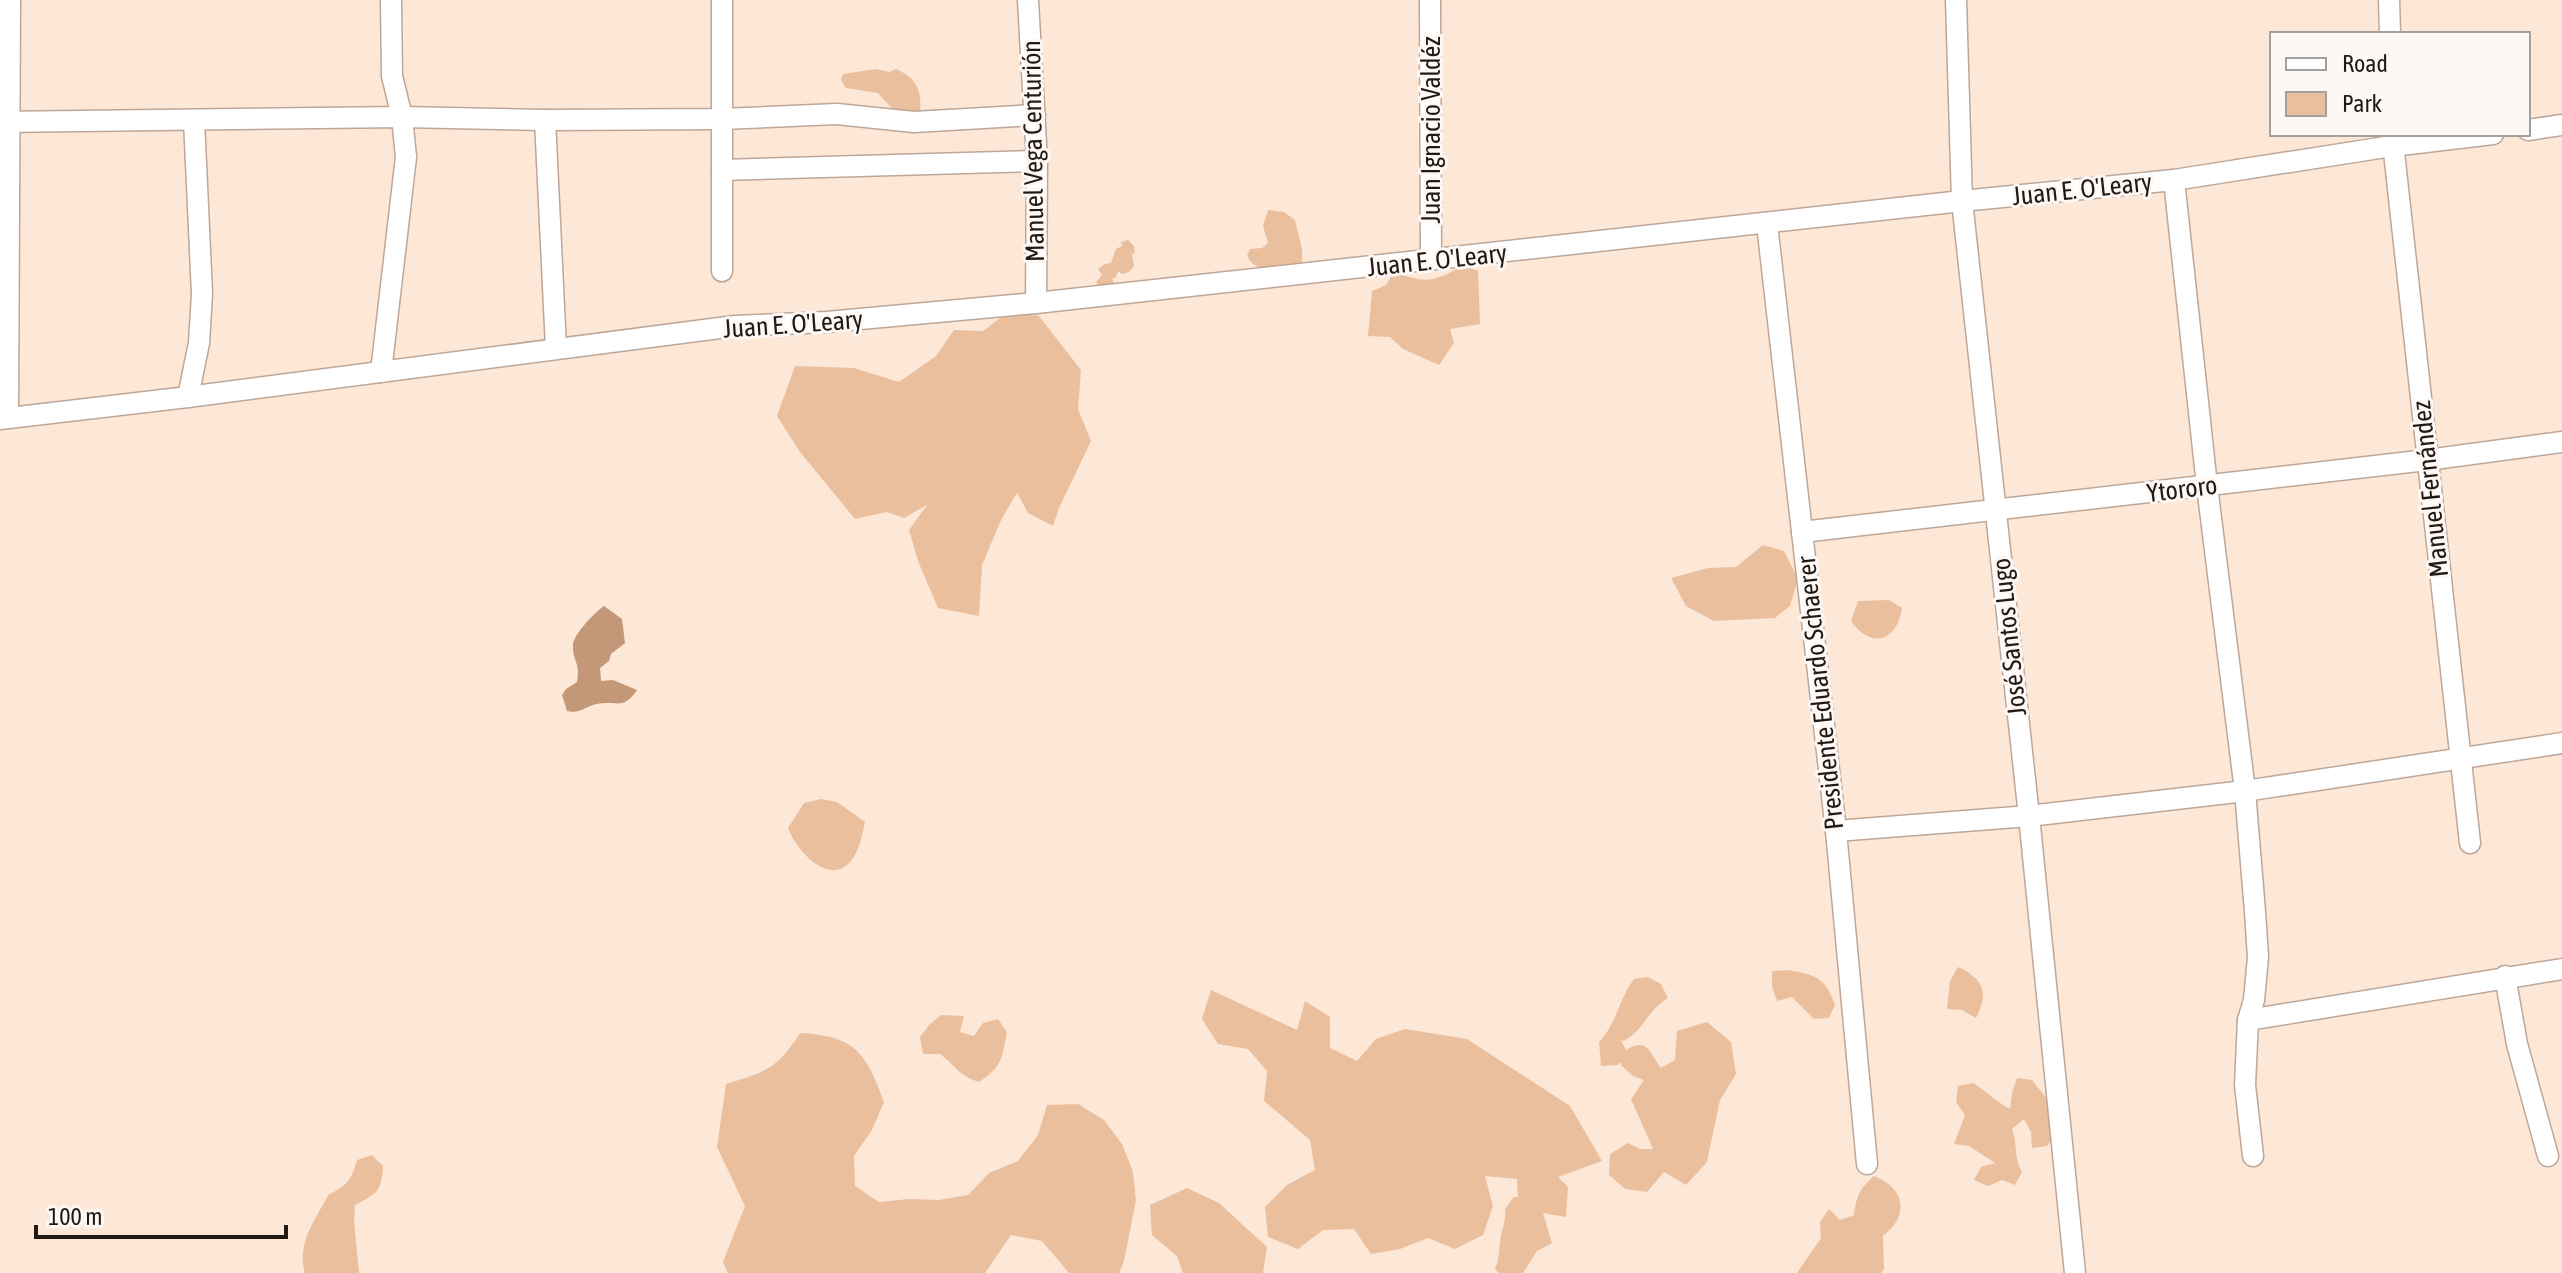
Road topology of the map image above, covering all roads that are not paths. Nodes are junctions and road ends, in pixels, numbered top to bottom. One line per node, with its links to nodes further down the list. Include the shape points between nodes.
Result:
1 (10, 0): 14 (street)
2 (391, 0): 10 (street, via 392,76)
3 (722, 0): 11 (street)
4 (1028, 0): 9 (street, Manuel Vega Centurión)
5 (1430, 0): 24 (street, Juan Ignacio Valdéz)
6 (1956, 0): 22 (street, José Santos Lugo)
7 (2389, 0): 8 (street)
8 (2390, 32)
9 (1035, 115): 11 (street, via 914,122 837,114); 19 (street, Manuel Vega Centurión)
10 (402, 117): 12 (street); 13 (street); 28 (street, via 406,157)
11 (722, 119): 13 (street); 20 (street)
12 (194, 120): 14 (street); 29 (street, via 202,294)
13 (545, 120): 27 (street)
14 (5, 122): 30 (street)
15 (2562, 125): 16 (street)
16 (2530, 130)
17 (2459, 136): 18 (street, Juan E. O'Leary)
18 (2392, 140): 21 (street, Juan E. O'Leary); 32 (street, Manuel Fernández)
19 (1037, 161): 20 (street); 26 (street, Manuel Vega Centurión)
20 (722, 170): 25 (street)
21 (2174, 180): 22 (street, Juan E. O'Leary); 33 (street)
22 (1962, 201): 23 (street, Juan E. O'Leary); 34 (street, José Santos Lugo)
23 (1767, 224): 24 (street, Juan E. O'Leary); 35 (street, Presidente Eduardo Schaerer)
24 (1431, 260): 26 (street, Juan E. O'Leary)
25 (722, 271)
26 (1036, 303): 27 (street, Juan E. O'Leary, via 735,326)
27 (556, 348): 28 (street, Juan E. O'Leary)
28 (381, 372): 29 (street, Juan E. O'Leary)
29 (188, 397): 30 (street, Juan E. O'Leary)
30 (4, 419)
31 (2562, 442): 32 (street, Ytororo)
32 (2427, 460): 33 (street, Ytororo); 37 (street, Manuel Fernández)
33 (2207, 486): 34 (street, Ytororo); 38 (street)
34 (1994, 510): 35 (street, Ytororo); 39 (street, José Santos Lugo)
35 (1802, 532): 40 (street, Presidente Eduardo Schaerer)
36 (2562, 743): 37 (street)
37 (2460, 760): 38 (street); 41 (street, Manuel Fernández)
38 (2245, 791): 39 (street); 44 (street, via 2258,957)
39 (2029, 816): 40 (street); 48 (street, José Santos Lugo)
40 (1836, 831): 47 (street, Presidente Eduardo Schaerer)
41 (2470, 843)
42 (2562, 969): 43 (street)
43 (2505, 976): 44 (street); 46 (street, via 2517,1044)
44 (2248, 1020): 45 (street, via 2245,1085)
45 (2253, 1156)
46 (2548, 1156)
47 (1867, 1164)
48 (2075, 1273)

